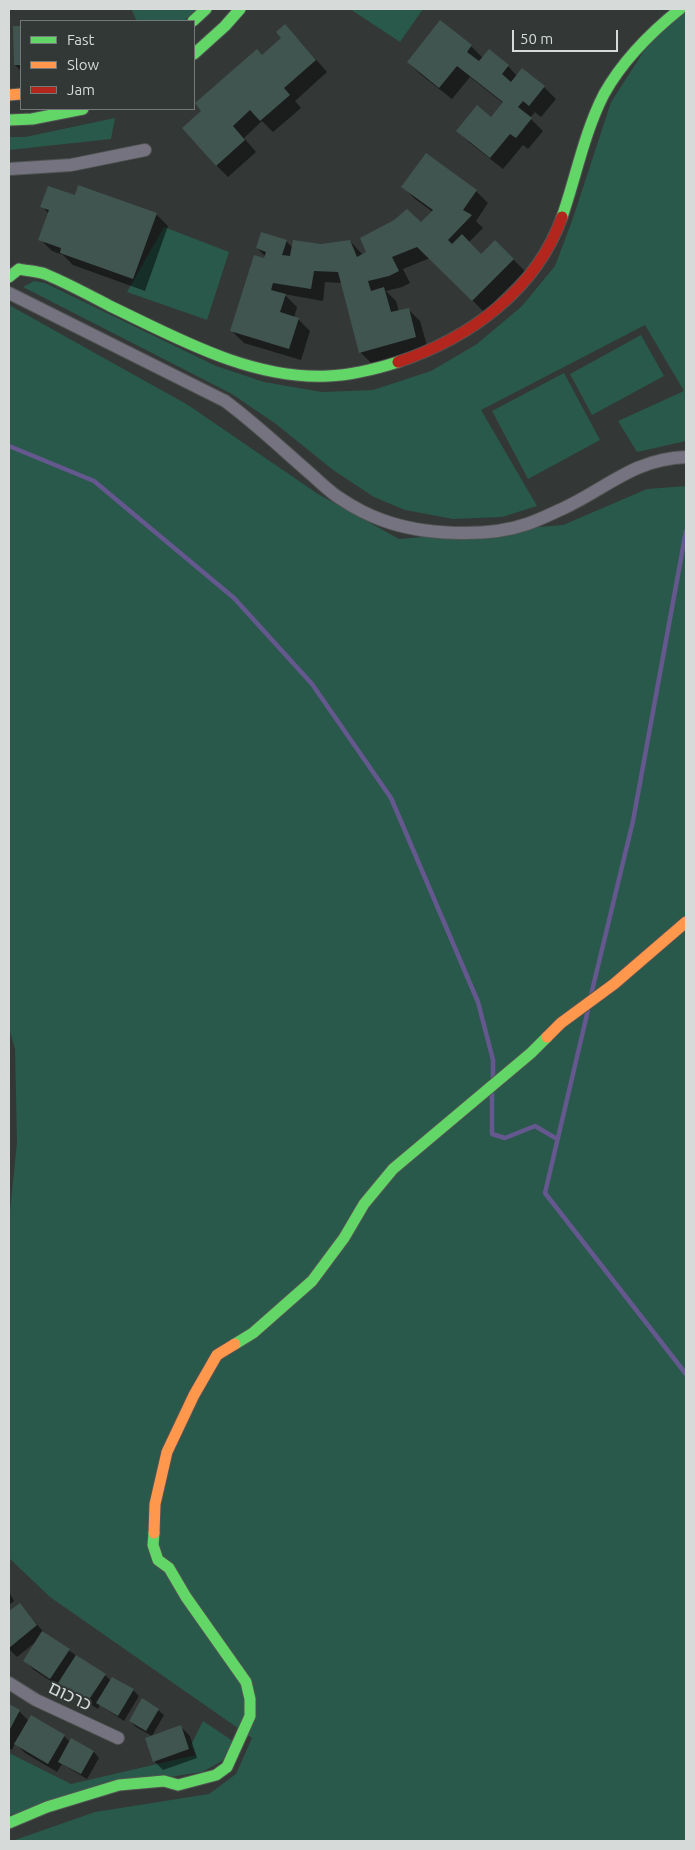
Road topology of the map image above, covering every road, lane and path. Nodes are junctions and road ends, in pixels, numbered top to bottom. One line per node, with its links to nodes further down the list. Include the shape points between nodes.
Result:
1 (206, 9): 4 (street)
2 (240, 9): 5 (street)
3 (680, 9): 10 (street, via 629,56 606,90 555,234 542,260 500,308 443,344 412,357 344,375 310,376 256,367 195,347 44,274 19,268)
4 (195, 20)
5 (195, 53)
6 (78, 110): 7 (street)
7 (9, 120)
8 (145, 150): 9 (street, via 71,165)
9 (9, 169)
10 (9, 277)
11 (9, 293): 12 (street, via 225,401 340,499 381,520 414,528 476,533 527,524 565,508 614,478 643,465)
12 (686, 456)
13 (686, 922): 16 (street, via 393,1168 364,1204 312,1281 253,1333 217,1355 194,1395 167,1452 154,1504 153,1544 158,1560 169,1568 246,1682 250,1716 227,1767 216,1775 178,1785 164,1781 119,1785 47,1807)
14 (9, 1683): 15 (street, כרכום, via 36,1700)
15 (118, 1738)
16 (9, 1823)

